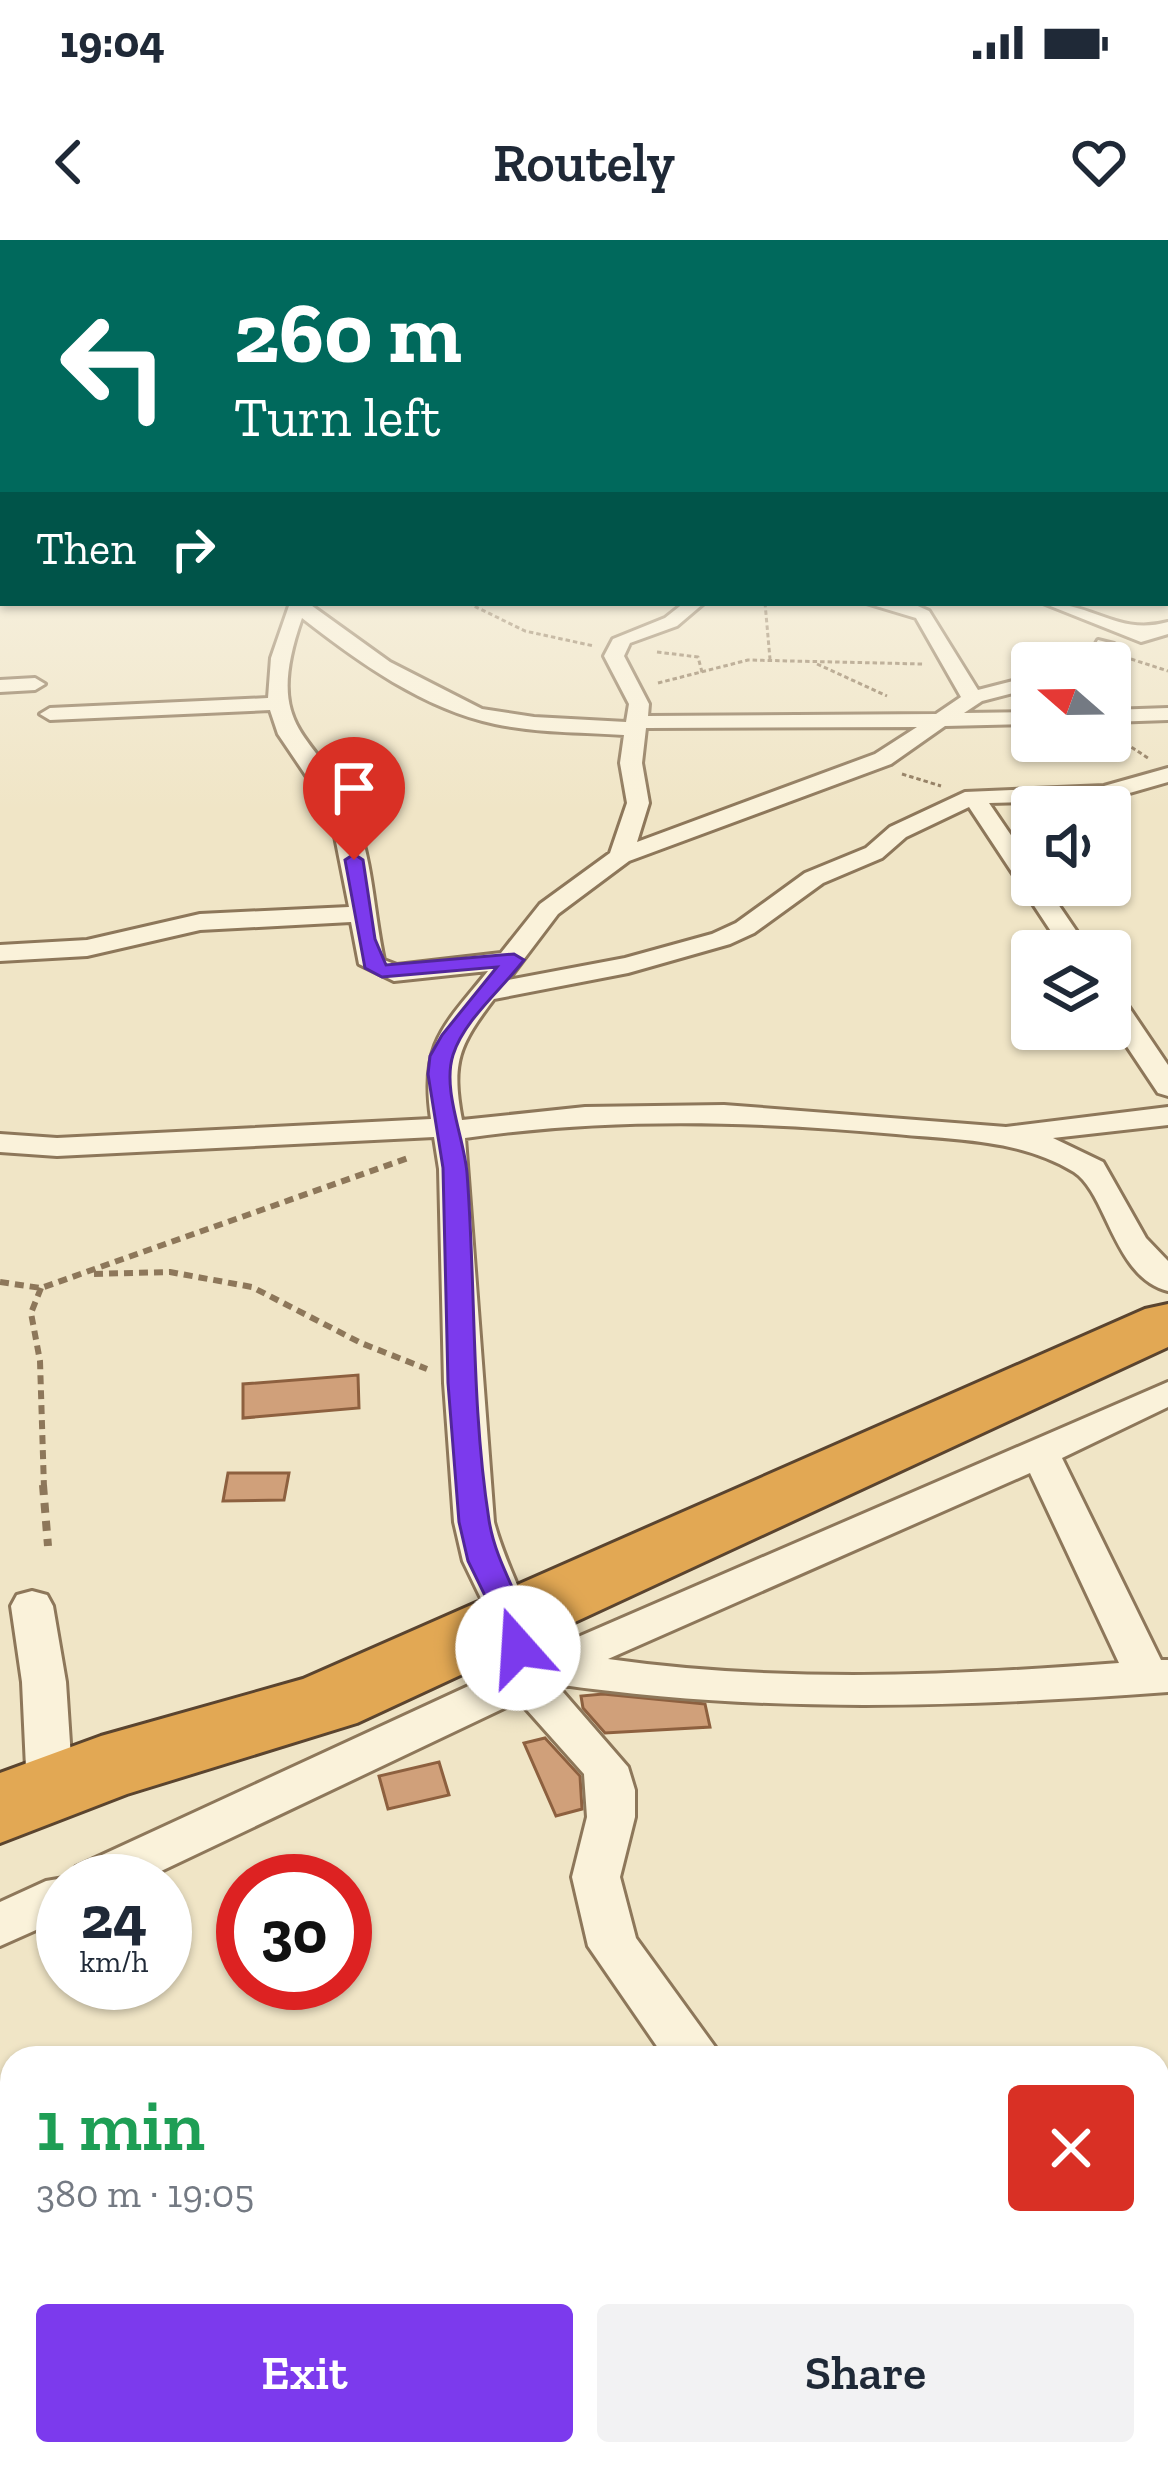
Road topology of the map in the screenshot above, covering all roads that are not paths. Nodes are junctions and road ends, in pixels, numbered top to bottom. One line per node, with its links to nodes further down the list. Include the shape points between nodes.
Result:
1 (298, 606): 11 (street, via 281,647)
2 (299, 606): 17 (street, via 327,631 473,712)
3 (691, 606): 17 (street, via 622,639 616,663 639,704)
4 (896, 606): 10 (street, via 923,615)
5 (1060, 606): 6 (street, via 1141,636)
6 (1168, 628)
7 (35, 684): 8 (street)
8 (0, 686)
9 (1011, 688): 10 (street)
10 (975, 697): 16 (street)
11 (278, 704): 12 (street); 22 (street, via 296,748 343,813)
12 (50, 714)
13 (1168, 714): 14 (street)
14 (1131, 715)
15 (1011, 719): 16 (street)
16 (928, 721): 17 (street); 21 (street, via 863,767)
17 (635, 726): 21 (street, via 638,803)
18 (1162, 768): 19 (street, via 1105,793)
19 (973, 796): 20 (street); 25 (street, via 814,878 722,939)
20 (1011, 853)
21 (621, 856): 24 (street, via 549,909)
22 (359, 914): 23 (street, via 182,924 87,948); 24 (street, via 372,964 382,971)
23 (0, 953)
24 (514, 960): 25 (street)
25 (486, 992): 29 (street, via 441,1056)
26 (1131, 1032): 27 (street)
27 (1168, 1087)
28 (1168, 1116): 30 (street)
29 (447, 1134): 30 (street, via 549,1118 704,1113); 31 (street); 37 (street, via 474,1522)
30 (1001, 1135): 32 (street, via 1092,1169 1132,1243)
31 (0, 1143)
32 (1168, 1281)
33 (1168, 1323): 37 (highway)
34 (1168, 1393): 35 (street)
35 (1040, 1453): 37 (street); 38 (street)
36 (32, 1606): 39 (street, via 44,1682)
37 (529, 1655): 38 (street, via 641,1683 876,1689); 39 (highway, via 328,1702); 40 (street); 43 (street, via 605,1767 612,1790 596,1877 613,1946)
38 (1158, 1677)
39 (25, 1799)
40 (145, 1854)
41 (36, 1908): 42 (street)
42 (0, 1925)
43 (691, 2046)

